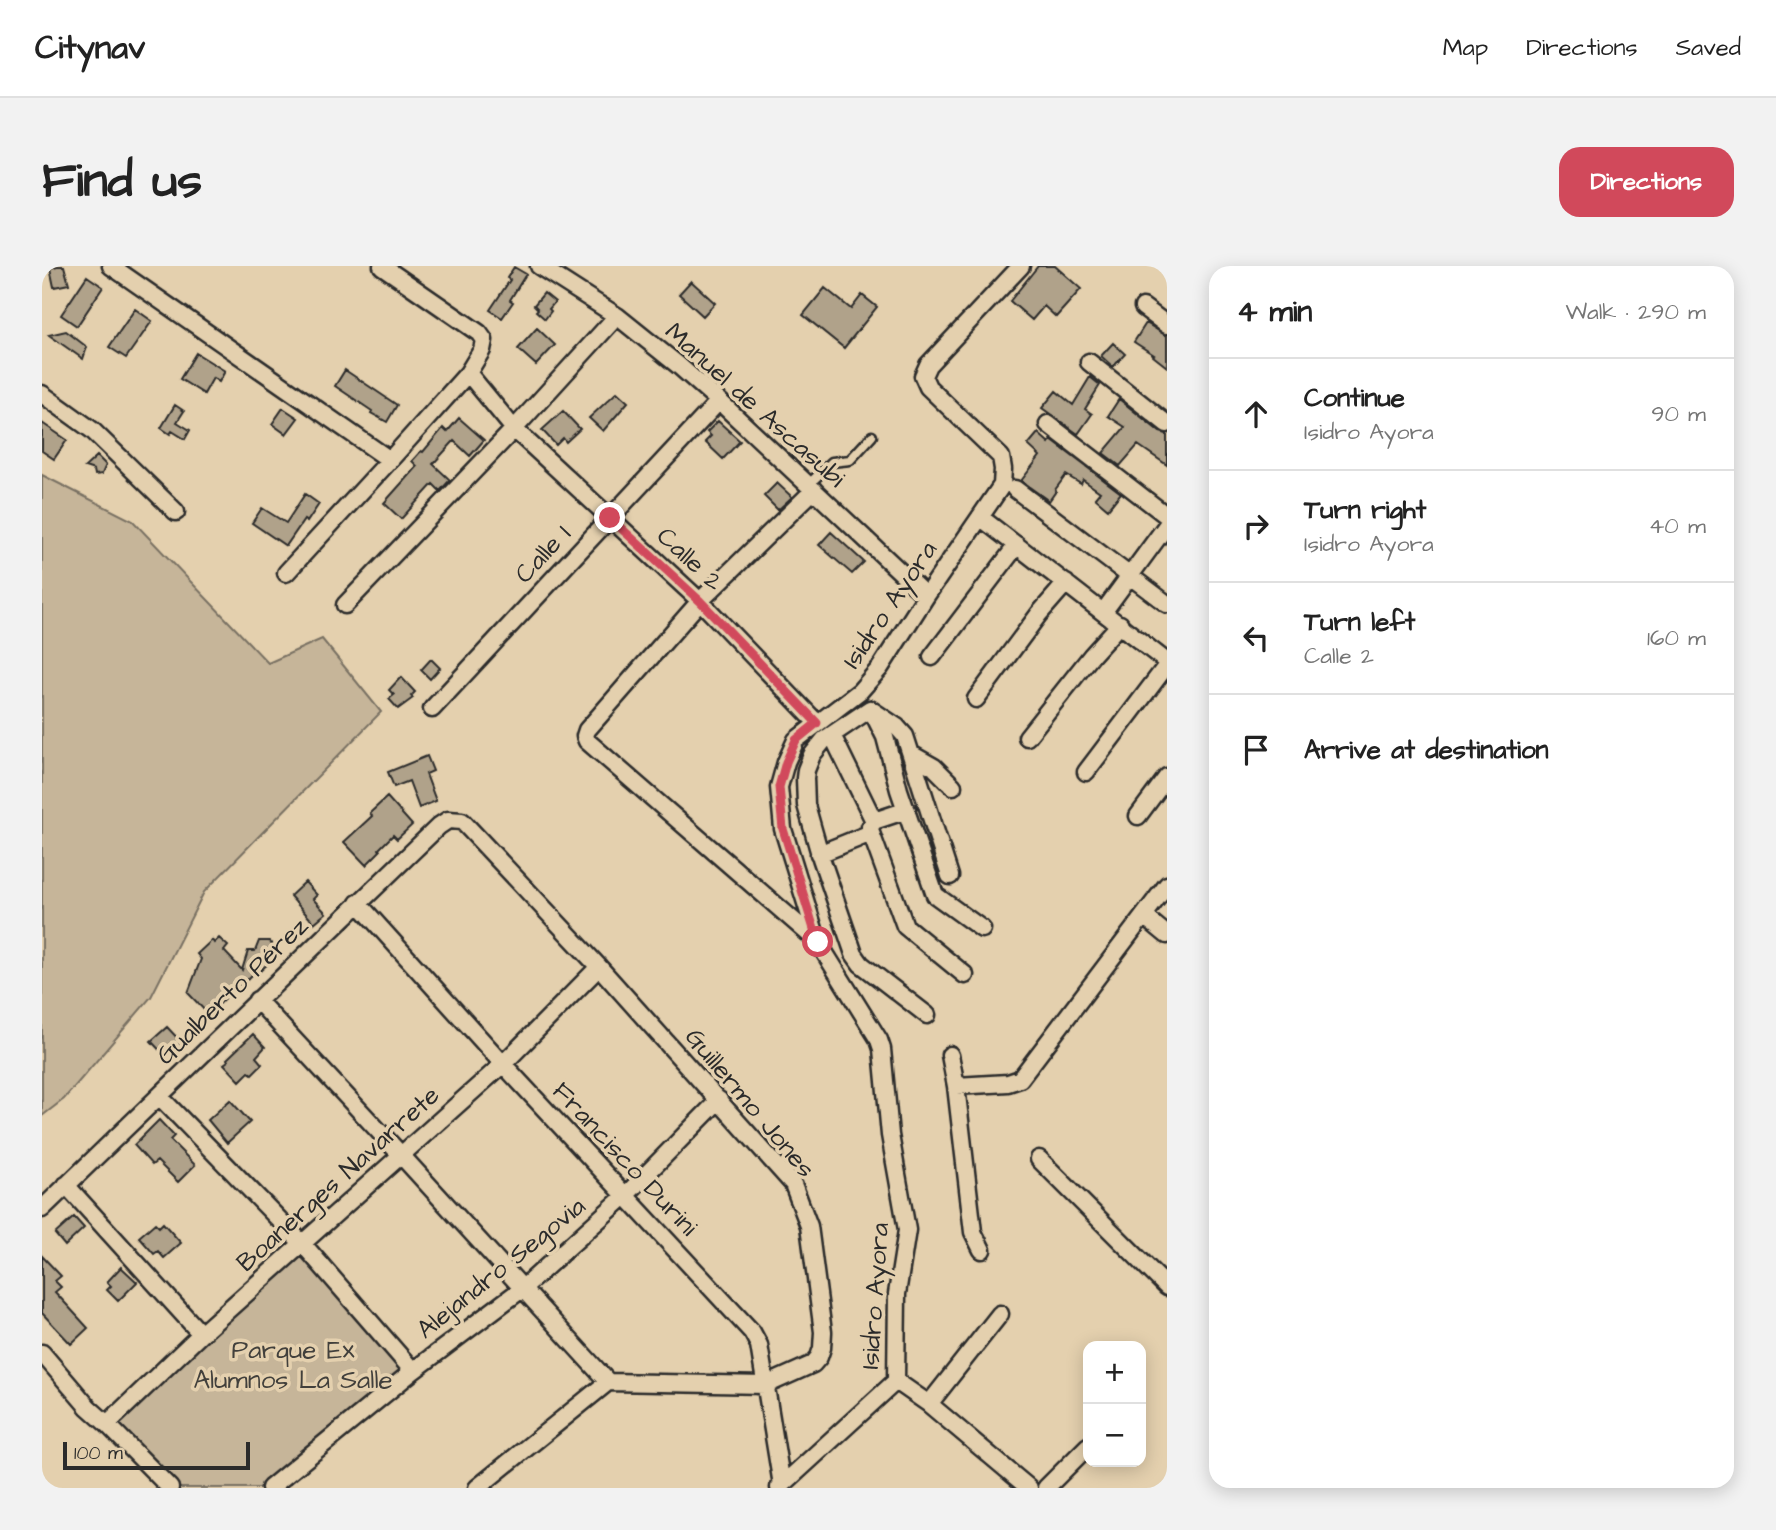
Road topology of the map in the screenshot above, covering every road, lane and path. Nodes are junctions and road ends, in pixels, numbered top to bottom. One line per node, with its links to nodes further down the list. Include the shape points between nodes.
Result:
1 (111, 266): 16 (street)
2 (382, 266): 9 (street, via 479,333 484,340 482,350)
3 (539, 266): 6 (street, Manuel de Ascasubi)
4 (1021, 266): 21 (street, Isidro Ayora, via 928,365 923,376 928,387 1000,457 1002,485)
5 (1143, 307): 7 (street)
6 (617, 316): 11 (street, Manuel de Ascasubi); 14 (street)
7 (1167, 325)
8 (1090, 362): 13 (street)
9 (468, 373): 14 (street, Calle 2); 16 (street)
10 (42, 394): 19 (street, via 92,430)
11 (719, 401): 17 (street, Manuel de Ascasubi); 22 (street, Calle I)
12 (1048, 424): 20 (street)
13 (1167, 424)
14 (514, 429): 22 (street, Calle 2); 31 (street)
15 (872, 436): 17 (lane, via 850,460 832,462)
16 (390, 460): 25 (street)
17 (811, 488): 28 (street, Manuel de Ascasubi); 29 (street)
18 (1015, 489): 26 (street)
19 (176, 512)
20 (1167, 516)
21 (980, 517): 24 (street); 28 (street, Isidro Ayora)
22 (610, 518): 29 (street, Calle 2); 38 (street, Calle I)
23 (1167, 525): 26 (street)
24 (1017, 545): 27 (street); 34 (street)
25 (286, 573)
26 (1129, 575): 30 (street); 32 (street)
27 (1066, 583): 32 (street); 37 (street)
28 (926, 596): 36 (street, Isidro Ayora)
29 (700, 601): 40 (street, Calle 2); 58 (street, via 585,736)
30 (1167, 604)
31 (345, 605)
32 (1104, 611): 33 (street)
33 (1120, 624): 35 (street); 42 (street)
34 (932, 657)
35 (1167, 663): 44 (street)
36 (860, 691): 39 (street); 40 (street, Isidro Ayora)
37 (976, 699)
38 (432, 709)
39 (870, 709): 41 (street); 43 (street, via 902,732); 47 (street, via 885,737)
40 (817, 723): 58 (street, Isidro Ayora, via 796,740 779,787 783,829)
41 (832, 735): 50 (street); 51 (street, via 812,755 805,778 806,804)
42 (1027, 737)
43 (911, 754): 46 (street); 52 (street)
44 (1086, 772)
45 (1167, 777): 48 (street)
46 (953, 786)
47 (907, 810): 50 (street); 56 (street, via 935,895)
48 (1138, 816)
49 (462, 821): 54 (street, Gualberto Pérez, via 448,820 439,827); 59 (street, Guillermo Jones)
50 (873, 827): 51 (street); 60 (street, via 905,926)
51 (820, 854): 62 (street, via 857,958)
52 (950, 876)
53 (1167, 885): 55 (street)
54 (358, 903): 61 (street, Gualberto Pérez); 64 (street, Francisco Durini)
55 (1144, 916): 57 (street); 65 (street, via 1020,1079)
56 (982, 929)
57 (1167, 935)
58 (818, 942): 81 (street, Isidro Ayora, via 882,1049 890,1135 907,1230 897,1294)
59 (599, 967): 64 (street, Boanerges Navarrete); 67 (street, Guillermo Jones)
60 (965, 975)
61 (257, 1000): 66 (street, Gualberto Pérez); 68 (street)
62 (927, 1015)
63 (950, 1055): 65 (street)
64 (503, 1064): 68 (street, Boanerges Navarrete); 71 (street, Francisco Durini)
65 (956, 1086): 74 (street, via 973,1233)
66 (160, 1097): 70 (street, Gualberto Pérez); 73 (street)
67 (719, 1100): 71 (street, Alejandro Segovia); 83 (street, Guillermo Jones, via 793,1184 809,1226 822,1348 813,1364)
68 (401, 1155): 73 (street, Boanerges Navarrete); 76 (street)
69 (1039, 1158): 75 (street)
70 (66, 1185): 72 (street, Gualberto Pérez); 78 (street)
71 (625, 1196): 76 (street, Alejandro Segovia); 83 (street, Francisco Durini, via 752,1332)
72 (42, 1209)
73 (302, 1243): 78 (street, Boanerges Navarrete); 80 (street)
74 (982, 1250)
75 (1167, 1287)
76 (523, 1288): 80 (street, Alejandro Segovia); 82 (street)
77 (1000, 1314): 84 (street)
78 (201, 1334): 85 (street, Boanerges Navarrete)
79 (42, 1353): 85 (street)
80 (413, 1371): 89 (street, Alejandro Segovia)
81 (896, 1381): 84 (street); 87 (street, Isidro Ayora)
82 (608, 1382): 83 (street, Guillermo Jones); 90 (street)
83 (766, 1385): 87 (street, Francisco Durini)
84 (929, 1404): 91 (street)
85 (107, 1424): 88 (street)
86 (1083, 1451): 92 (street)
87 (780, 1486)
88 (170, 1488)
89 (270, 1488)
90 (477, 1488)
91 (1029, 1488)
92 (1046, 1488)

